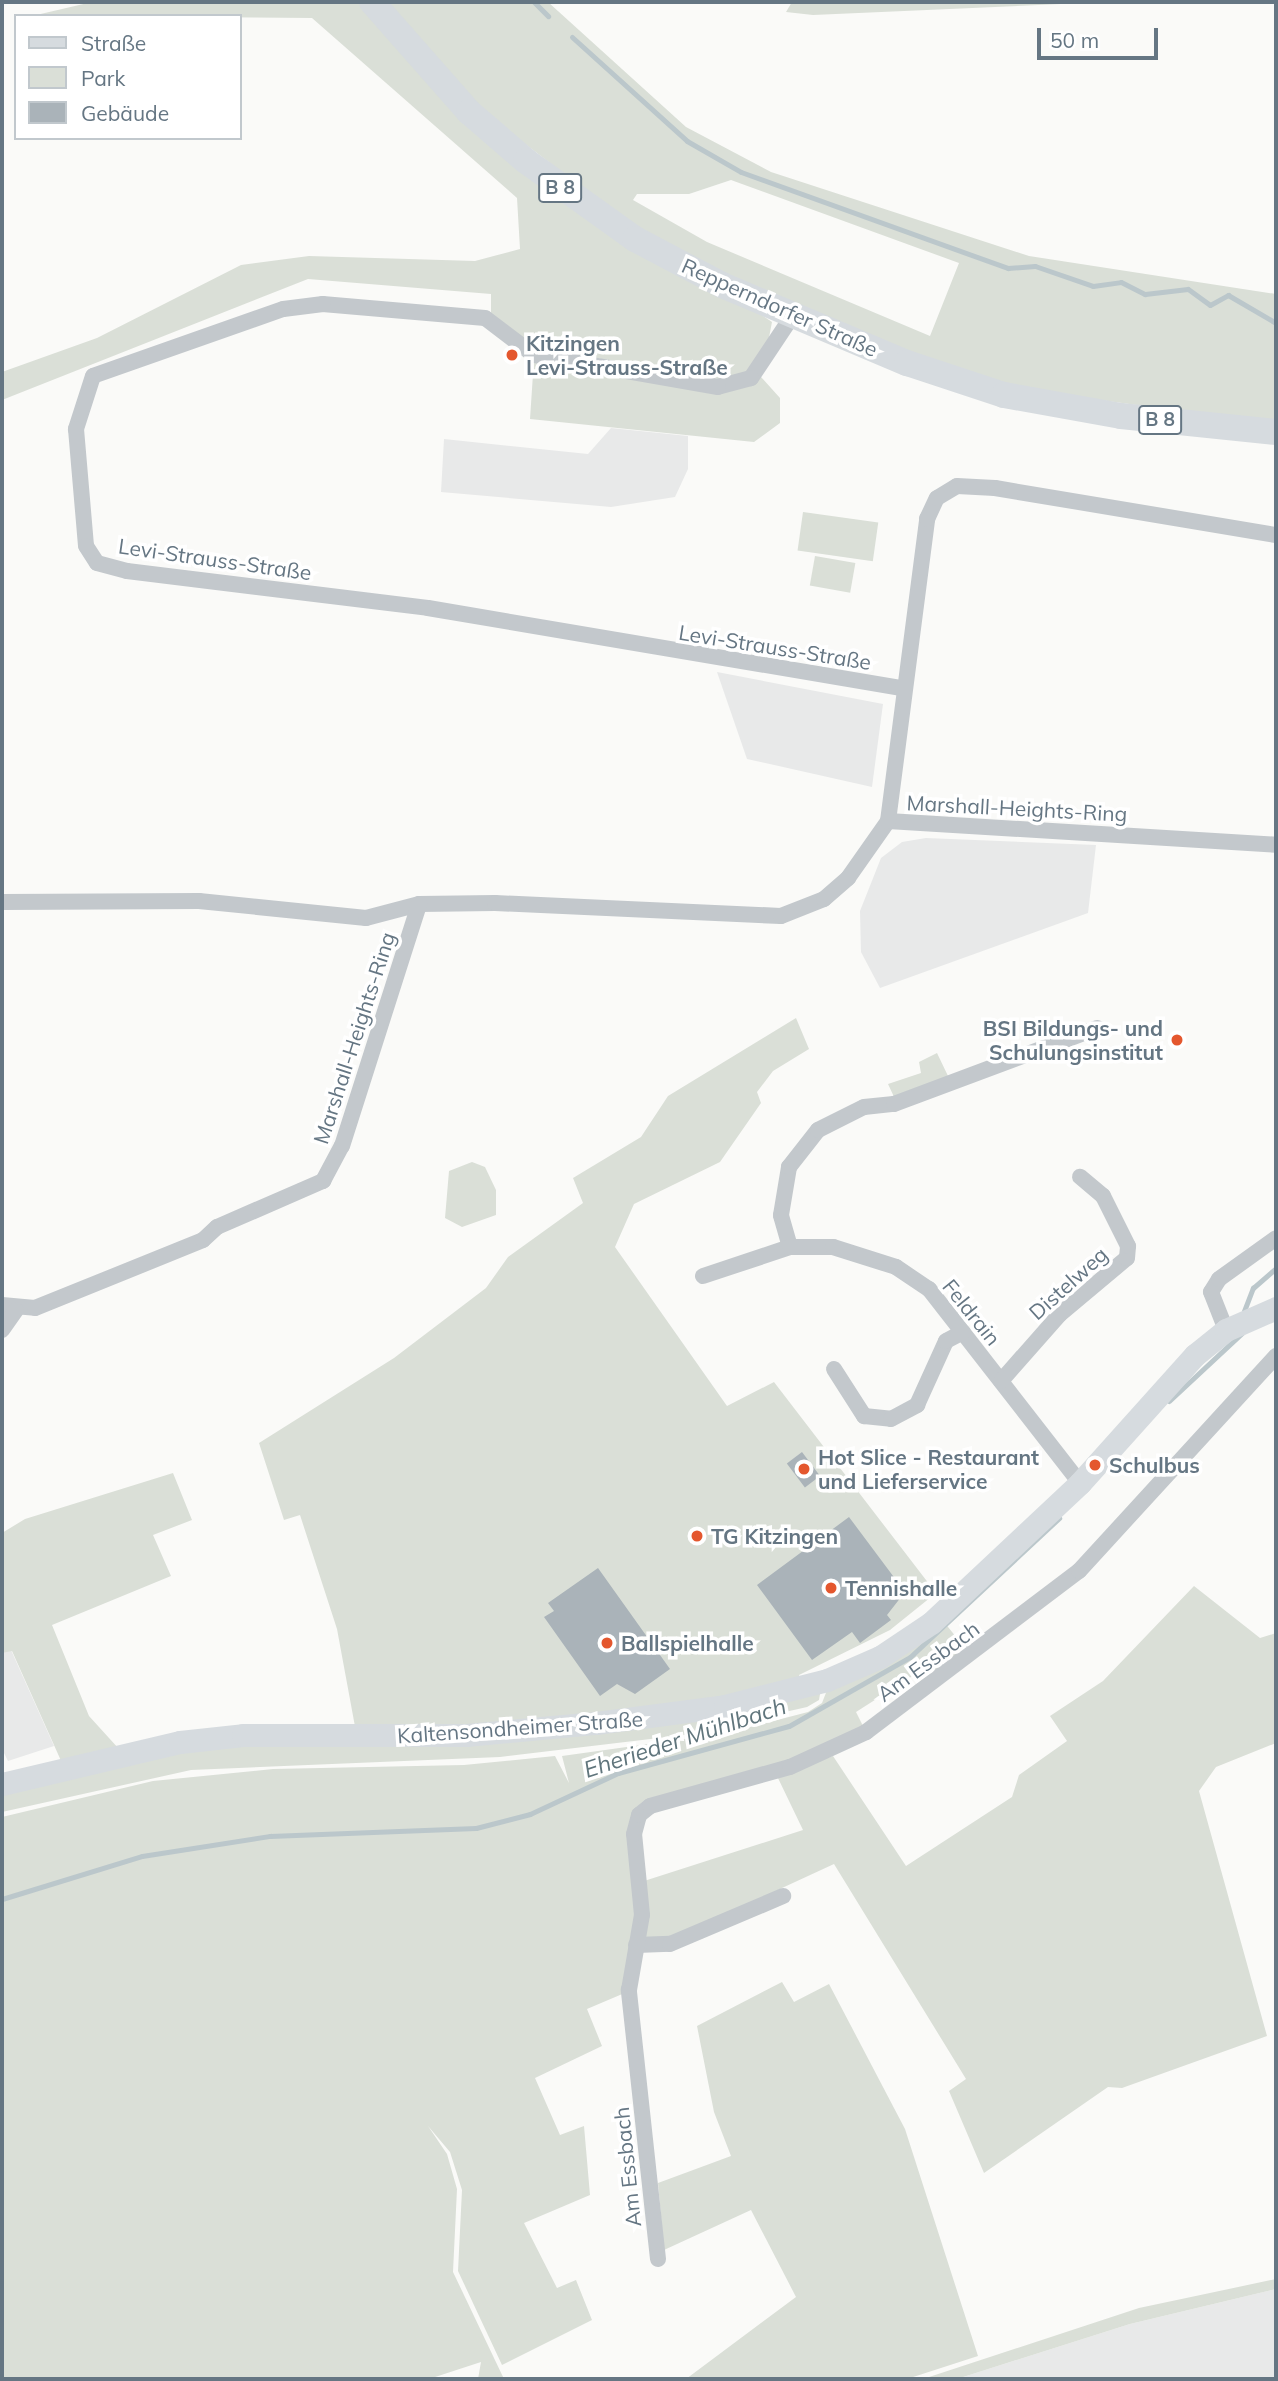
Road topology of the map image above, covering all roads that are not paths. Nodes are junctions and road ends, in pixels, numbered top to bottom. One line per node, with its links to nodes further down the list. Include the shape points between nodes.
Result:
1 (372, 2): 2 (main road, Repperndorfer Straße / B 8, via 469,113 557,186 680,264)
2 (793, 315): 3 (main road, Repperndorfer Straße / B 8, via 1004,395 1121,416); 5 (street, Levi-Strauss-Straße, via 751,378 718,387 534,355 485,318 323,304 283,309 93,376 76,429 86,547 97,563 127,571 428,608)
3 (1276, 432)
4 (1276, 535): 5 (street, via 957,486 937,498 927,519)
5 (903, 688): 6 (street)
6 (888, 821): 7 (street, Marshall-Heights-Ring); 9 (street, Marshall-Heights-Ring, via 848,878 824,900 781,916)
7 (1276, 845)
8 (2, 902): 9 (street, Marshall-Heights-Ring, via 198,901 366,918)
9 (419, 904): 15 (street, Marshall-Heights-Ring, via 342,1146 323,1181 217,1227 203,1240)
10 (1097, 1028): 13 (street, via 894,1104 864,1107 818,1130 789,1167 781,1215)
11 (1080, 1177): 22 (street, Distelweg, via 1103,1196 1128,1246 1127,1258 1060,1314)
12 (1276, 1238): 18 (street, via 1219,1279 1212,1292)
13 (790, 1247): 14 (street, Feldrain); 19 (street, Feldrain, via 833,1247 896,1267 929,1289)
14 (703, 1276)
15 (9, 1308): 17 (street, Marshall-Heights-Ring)
16 (1276, 1308): 18 (main road, Kaltensondheimer Straße)
17 (2, 1330)
18 (1226, 1331): 23 (main road, Kaltensondheimer Straße, via 1195,1355)
19 (963, 1332): 21 (street, via 946,1341 917,1405 891,1419 864,1416); 22 (street, Feldrain)
20 (1276, 1356): 26 (street, Am Essbach, via 1079,1571 866,1732 790,1767 644,1810 634,1833 642,1915)
21 (834, 1369)
22 (1001, 1381): 23 (street, Feldrain)
23 (1080, 1483): 24 (main road, Kaltensondheimer Straße, via 931,1623 880,1657 782,1694 660,1716 466,1735 198,1740)
24 (2, 1784)
25 (783, 1896): 26 (street, via 670,1944)
26 (636, 1945): 27 (street, Am Essbach, via 629,1990)
27 (658, 2259)

